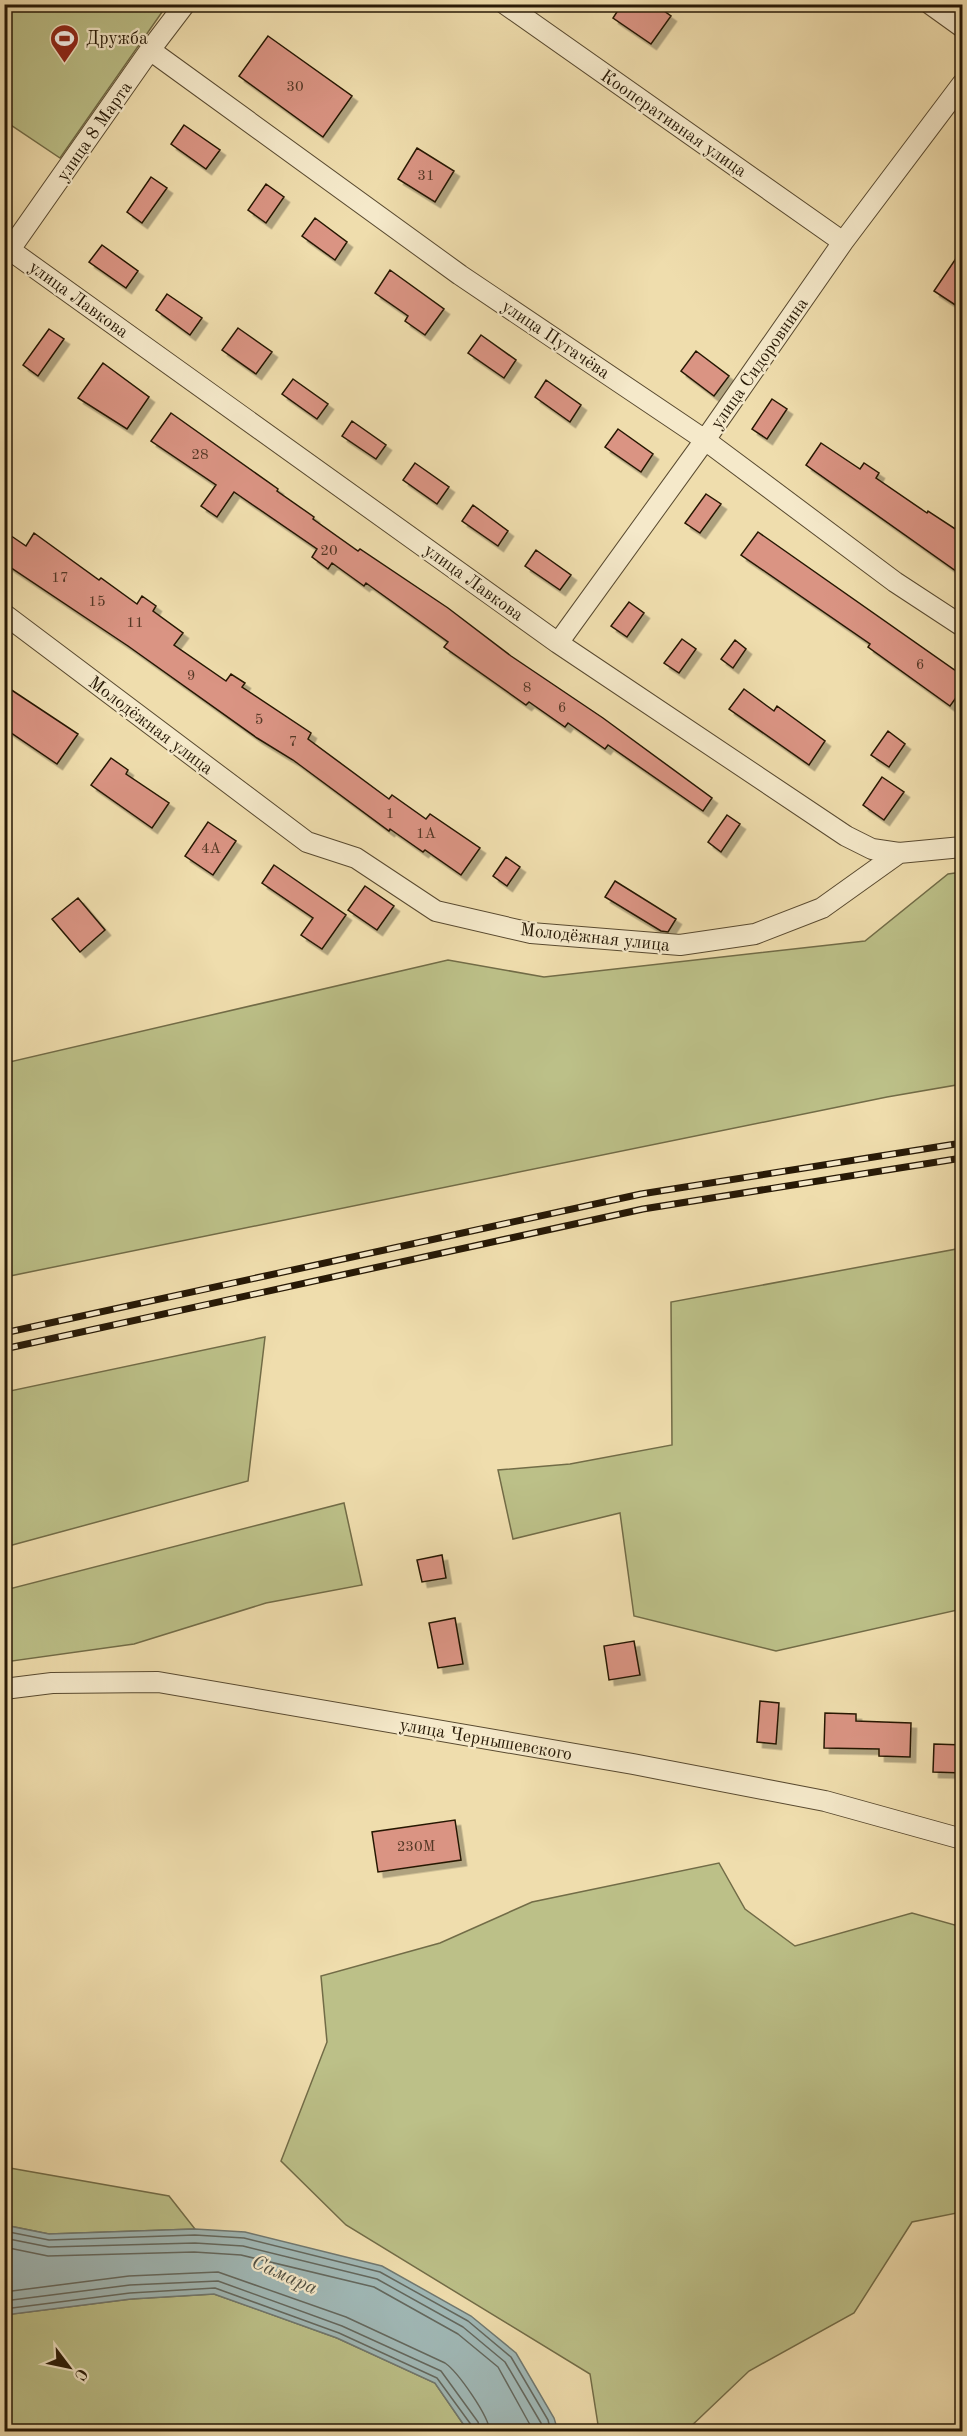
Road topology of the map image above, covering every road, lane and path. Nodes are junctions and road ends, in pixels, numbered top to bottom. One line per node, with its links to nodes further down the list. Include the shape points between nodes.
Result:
1 (185, 4): 5 (street, улица 8 Марта)
2 (505, 4): 7 (street, Кооперативная улица)
3 (930, 4): 4 (street)
4 (963, 27)
5 (150, 50): 8 (street, улица 8 Марта); 9 (street, улица Пугачёва, via 460,275)
6 (963, 84): 7 (street, улица Сидоровнина)
7 (843, 242): 9 (street, улица Сидоровнина)
8 (7, 254): 12 (street, улица Лавкова)
9 (705, 440): 11 (street, улица Пугачёва, via 895,582); 12 (street, улица Сидоровнина)
10 (4, 614): 14 (street, Молодёжная улица, via 307,842 356,858 436,911 531,933 680,945 755,934 822,908)
11 (963, 626)
12 (558, 643): 14 (street, улица Лавкова, via 846,836 872,849)
13 (963, 847): 14 (street, улица Лавкова)
14 (899, 853)
15 (4, 1689): 16 (street, улица Чернышевского, via 52,1683 158,1682 825,1801)
16 (963, 1839)

